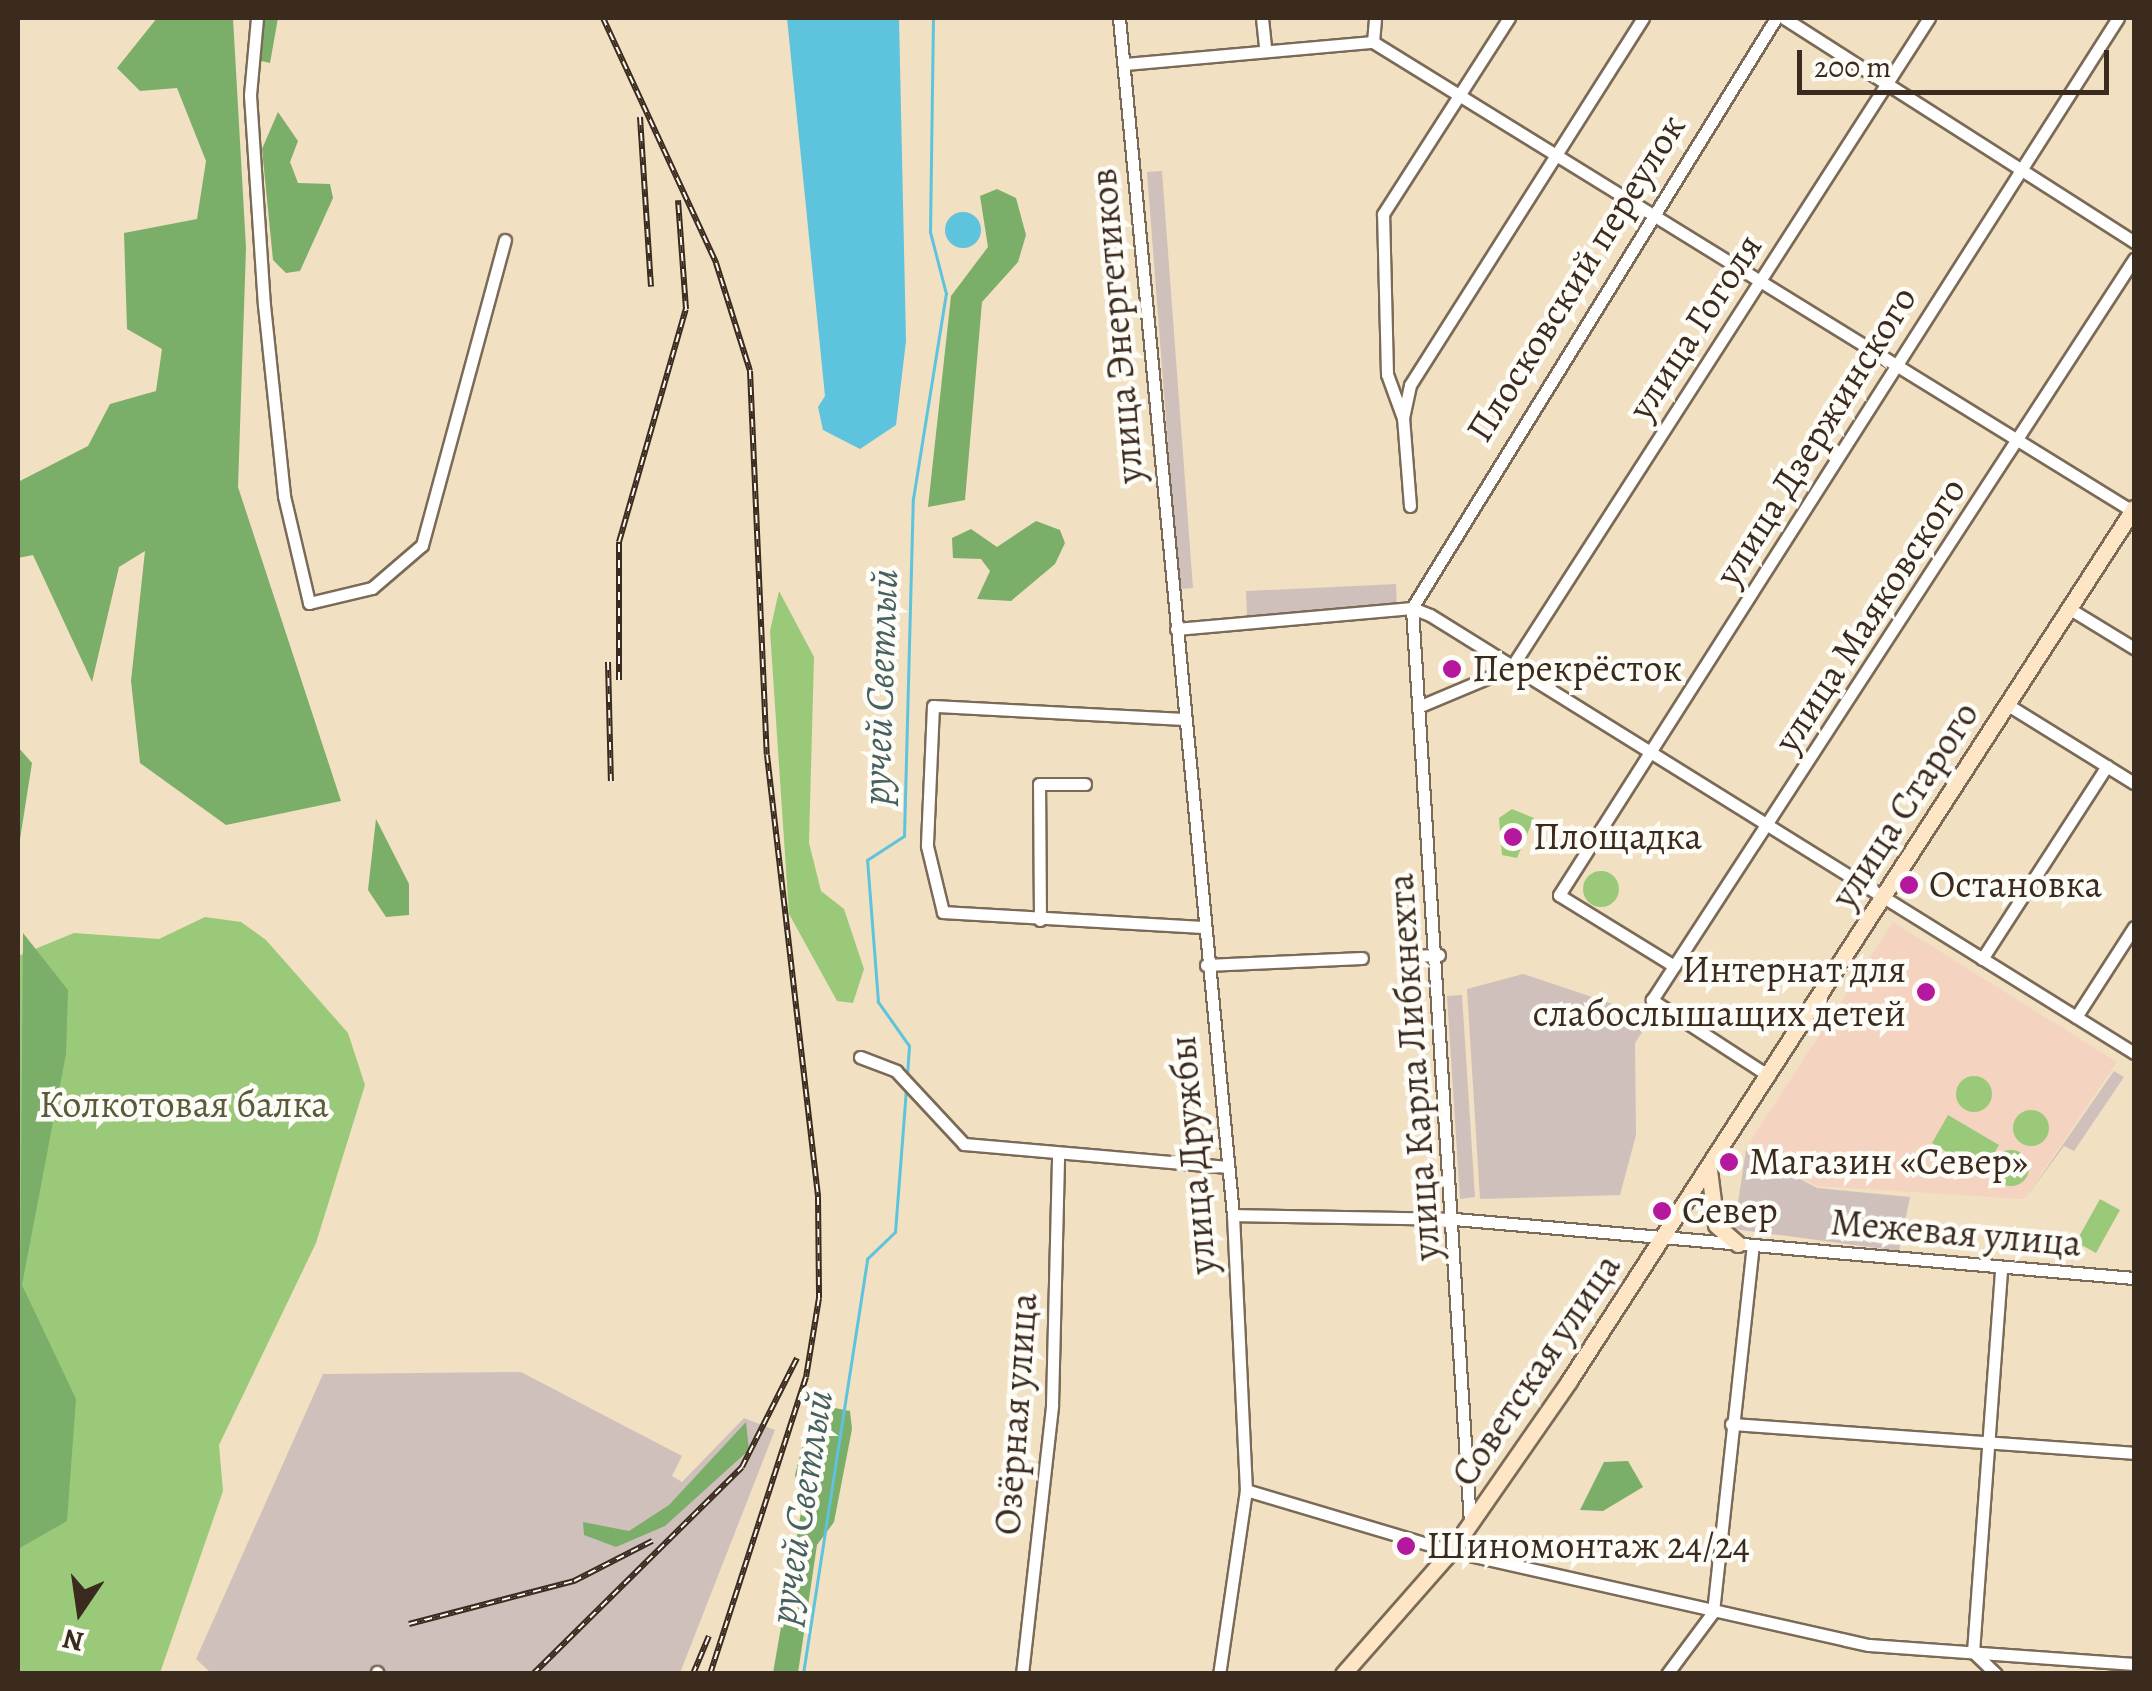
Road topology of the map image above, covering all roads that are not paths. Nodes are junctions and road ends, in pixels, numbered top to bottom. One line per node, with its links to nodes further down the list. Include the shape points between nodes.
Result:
1 (257, 18): 19 (street, via 250,94 264,306 284,496 309,603 372,588 422,545)
2 (1119, 18): 13 (street, улица Энергетиков)
3 (1262, 18): 12 (street)
4 (1375, 18): 11 (street)
5 (1509, 18): 15 (street)
6 (1643, 18): 16 (street)
7 (1776, 18): 18 (street, Плосковский переулок)
8 (1784, 18): 14 (street)
9 (1929, 18): 14 (street, улица Гоголя)
10 (2118, 18): 17 (street, улица Дзержинского)
11 (1373, 42): 12 (street); 15 (street)
12 (1265, 49): 13 (street)
13 (1125, 64): 30 (street, улица Энергетиков)
14 (1888, 84): 17 (street); 22 (street, улица Гоголя)
15 (1461, 93): 16 (street); 24 (street, via 1383,214 1388,374)
16 (1558, 150): 18 (street); 24 (street, via 1410,385)
17 (2020, 170): 20 (street); 23 (street, улица Дзержинского)
18 (1654, 210): 22 (street); 28 (street, Плосковский переулок, via 1428,570)
19 (505, 240)
20 (2134, 242)
21 (2134, 259): 25 (street, улица Маяковского)
22 (1762, 277): 23 (street); 32 (street, улица Гоголя)
23 (1898, 364): 25 (street); 36 (street, улица Дзержинского)
24 (1402, 418): 26 (street)
25 (2018, 439): 27 (street); 40 (street, улица Маяковского)
26 (1410, 506)
27 (2134, 511): 29 (street, улица Старого)
28 (1412, 608): 30 (street); 32 (street); 34 (street, улица Карла Либкнехта)
29 (2070, 609): 31 (street); 33 (street, улица Старого)
30 (1176, 630): 35 (street, улица Дружбы)
31 (2134, 648)
32 (1512, 668): 34 (street); 36 (street)
33 (2008, 704): 37 (street); 41 (street, улица Старого)
34 (1418, 707): 45 (street, улица Карла Либкнехта)
35 (1182, 719): 42 (street, via 934,706 928,846 943,912); 44 (street, улица Дружбы)
36 (1650, 754): 40 (street); 50 (street, улица Дзержинского, via 1559,895)
37 (2107, 766): 38 (street); 48 (street)
38 (2134, 782)
39 (1084, 784): 42 (street, via 1039,784)
40 (1769, 828): 41 (street); 50 (street, улица Маяковского)
41 (1884, 898): 48 (street); 54 (street, улица Старого)
42 (1040, 920): 44 (street)
43 (2134, 927): 51 (street)
44 (1202, 928): 49 (street, улица Дружбы)
45 (1439, 955): 46 (street); 59 (street, улица Карла Либкнехта)
46 (1408, 956)
47 (1362, 958): 49 (street)
48 (1982, 960): 51 (street)
49 (1206, 965): 56 (street, улица Дружбы)
50 (1674, 966): 54 (street, улица Маяковского, via 1652,1000)
51 (2076, 1018): 52 (street)
52 (2134, 1053)
53 (860, 1057): 55 (street, via 901,1076 964,1144)
54 (1769, 1076): 57 (street, улица Старого)
55 (1058, 1158): 56 (street); 75 (street, Озёрная улица, via 1052,1406)
56 (1228, 1167): 58 (street, улица Дружбы)
57 (1709, 1170): 60 (street, улица Старого); 61 (street, via 1716,1225)
58 (1233, 1215): 59 (street, Межевая улица); 67 (street, улица Дружбы)
59 (1454, 1219): 60 (street, Межевая улица); 68 (street, улица Карла Либкнехта)
60 (1665, 1239): 61 (street, Межевая улица); 68 (street, Советская улица)
61 (1745, 1245): 62 (street, Межевая улица); 64 (street)
62 (2001, 1268): 63 (street, Межевая улица); 65 (street)
63 (2134, 1278)
64 (1731, 1424): 65 (street); 70 (street)
65 (1987, 1441): 66 (street); 71 (street)
66 (2134, 1454)
67 (1246, 1490): 69 (street); 76 (street, улица Дружбы)
68 (1470, 1523): 69 (street, Советская улица)
69 (1451, 1551): 70 (street); 77 (street, Советская улица)
70 (1714, 1612): 71 (street, via 1870,1645); 78 (street)
71 (1973, 1652): 72 (street); 74 (street)
72 (2014, 1657): 73 (street); 74 (street)
73 (2134, 1664)
74 (1996, 1673)
75 (1022, 1674)
76 (1219, 1674)
77 (1343, 1674)
78 (1667, 1674)

